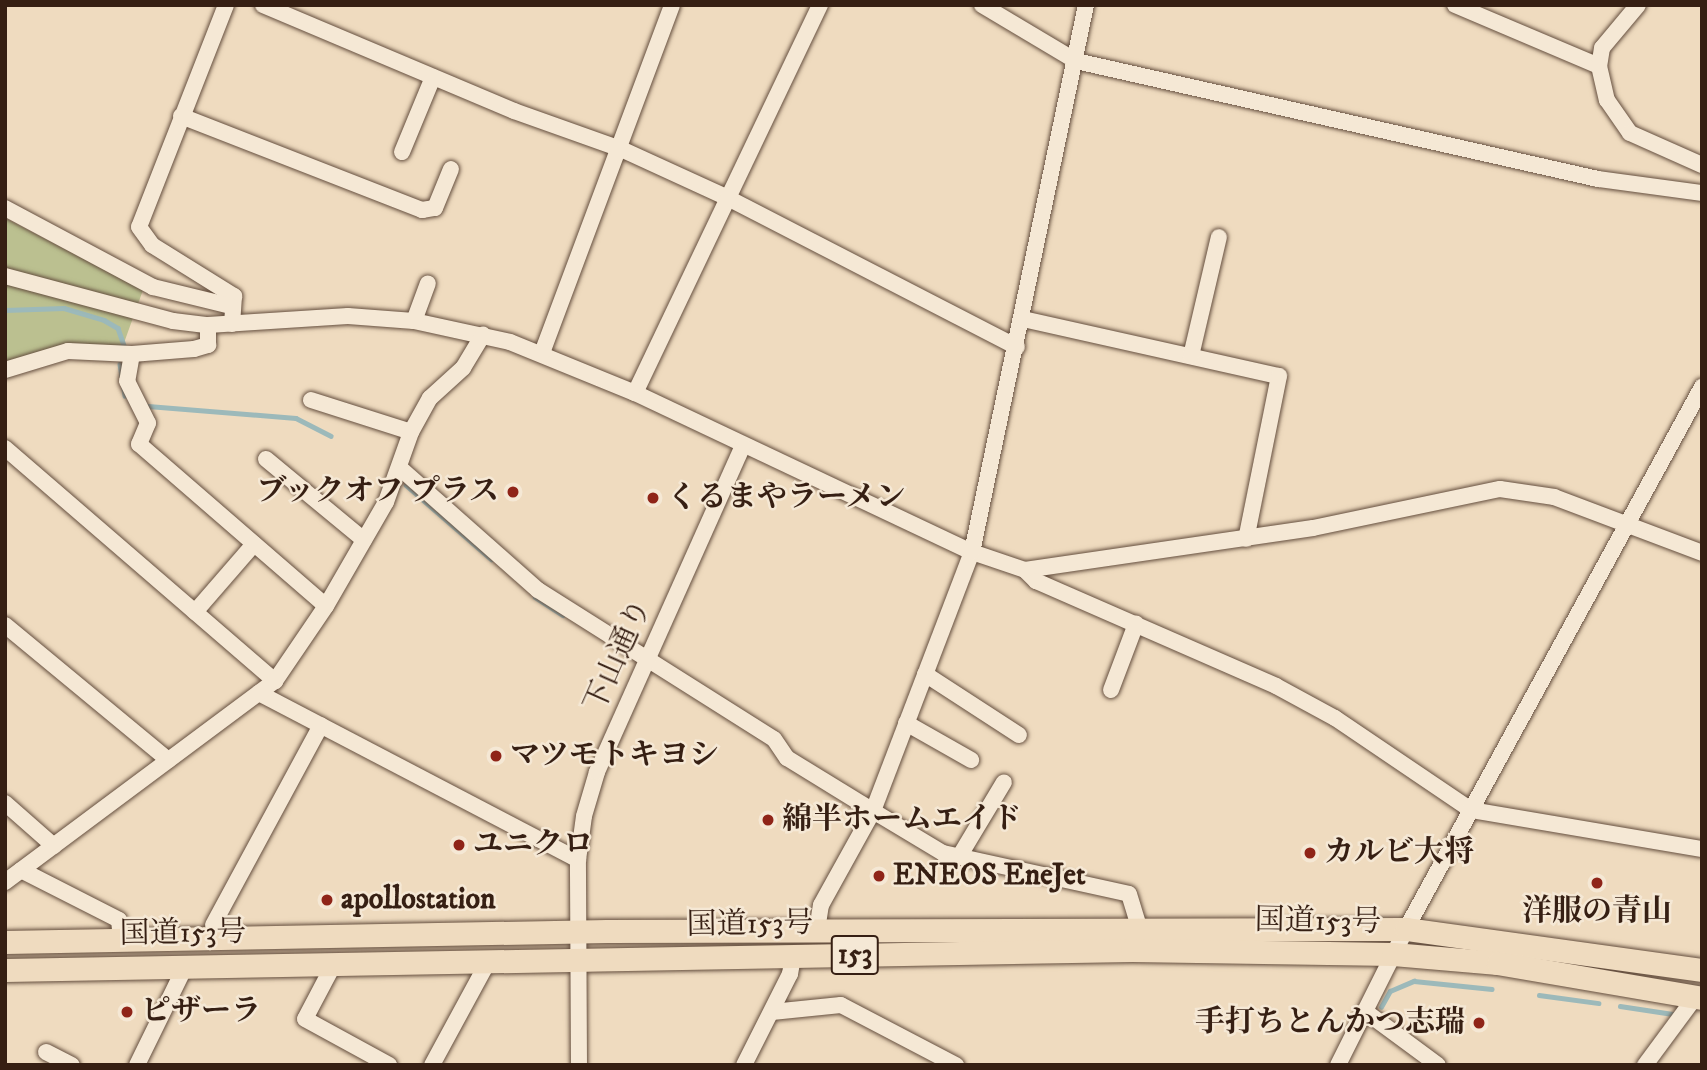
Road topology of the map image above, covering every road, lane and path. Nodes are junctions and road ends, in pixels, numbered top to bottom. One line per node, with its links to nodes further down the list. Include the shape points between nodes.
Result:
1 (226, 5): 12 (street)
2 (262, 5): 11 (street)
3 (672, 5): 13 (street)
4 (820, 5): 18 (street)
5 (982, 5): 9 (street)
6 (1086, 5): 9 (street)
7 (1455, 5): 10 (street)
8 (1638, 5): 10 (street, via 1602,48)
9 (1076, 61): 17 (street, via 1598,179); 24 (street)
10 (1599, 66): 15 (street, via 1606,100 1630,133)
11 (433, 78): 13 (street); 14 (street)
12 (181, 116): 16 (street, via 422,210 435,208); 23 (street, via 139,227 152,245 234,296)
13 (621, 149): 18 (street); 30 (street)
14 (402, 152)
15 (1702, 165)
16 (451, 169)
17 (1702, 193)
18 (728, 198): 29 (street); 35 (street)
19 (5, 208): 23 (street, via 153,287)
20 (1219, 237): 32 (street)
21 (5, 276): 27 (street, via 173,321)
22 (428, 283): 25 (street)
23 (231, 306): 26 (street)
24 (1023, 319): 29 (street); 32 (street)
25 (414, 321): 26 (street, via 348,316); 28 (street)
26 (232, 324): 27 (street)
27 (208, 325): 31 (street, via 208,345)
28 (483, 335): 30 (street); 38 (street, via 463,369 430,398)
29 (1017, 347): 47 (street)
30 (542, 353): 35 (street)
31 (132, 354): 33 (street, via 68,351); 46 (street, via 127,381 148,423 139,444)
32 (1191, 356): 44 (street, via 1279,376)
33 (5, 370)
34 (1702, 387): 37 (street)
35 (635, 393): 39 (street)
36 (312, 400): 38 (street)
37 (1696, 407): 43 (street)
38 (411, 432): 42 (street)
39 (743, 446): 47 (street); 54 (street, 下山通り)
40 (5, 448): 51 (street)
41 (266, 459): 45 (street)
42 (400, 468): 45 (street); 54 (street, via 538,590)
43 (1626, 524): 44 (street, via 1553,497 1500,489); 48 (street); 66 (street)
44 (1246, 539): 49 (street)
45 (364, 540): 50 (street)
46 (254, 544): 50 (street); 51 (street)
47 (972, 552): 49 (street); 55 (street)
48 (1702, 553)
49 (1025, 570): 52 (street, via 1035,581)
50 (326, 606): 56 (street)
51 (195, 612): 56 (street)
52 (1136, 624): 57 (street); 66 (street, via 1276,686 1335,718)
53 (5, 625): 62 (street)
54 (648, 660): 67 (street, via 774,739 788,758); 71 (street, 下山通り, via 597,772)
55 (925, 674): 59 (street); 61 (street)
56 (275, 681): 58 (street)
57 (1111, 690)
58 (259, 693): 60 (street); 62 (street)
59 (906, 723): 63 (street); 67 (street)
60 (321, 724): 71 (street); 74 (street)
61 (1019, 735)
62 (168, 760): 68 (street)
63 (971, 760)
64 (1004, 782): 70 (street)
65 (5, 803): 68 (street)
66 (1471, 810): 69 (street); 76 (street)
67 (873, 811): 70 (street, via 943,853); 77 (street, via 821,905)
68 (54, 846): 72 (street)
69 (1702, 849)
70 (959, 857): 75 (street, via 1129,894)
71 (578, 860): 78 (street, 下山通り)
72 (21, 870): 73 (street); 79 (street, via 119,920)
73 (5, 882)
74 (213, 925)
75 (1139, 927): 76 (highway, 国道153号 / 153); 77 (highway, 国道153号 / 153)
76 (1406, 929): 81 (street); 88 (highway, 国道153号 / 153)
77 (817, 930): 78 (highway, 国道153号 / 153)
78 (580, 932): 79 (highway, 国道153号 / 153); 83 (street, 下山通り)
79 (121, 940): 80 (highway, 国道153号 / 153)
80 (5, 942)
81 (1393, 954): 82 (highway, 国道153号 / 153, via 1132,950); 89 (highway, 国道153号 / 153, via 1498,963); 91 (street)
82 (793, 957): 83 (highway, 国道153号 / 153); 90 (street)
83 (581, 958): 84 (highway, 国道153号 / 153); 97 (street, 下山通り)
84 (489, 960): 85 (highway, 国道153号 / 153); 96 (street)
85 (335, 962): 86 (highway, 国道153号 / 153); 95 (street, via 304,1019)
86 (186, 965): 87 (highway, 国道153号 / 153); 94 (street)
87 (5, 970)
88 (1702, 970)
89 (1699, 997): 102 (street)
90 (772, 1012): 98 (street); 99 (street, via 841,1005)
91 (1366, 1012): 100 (street); 101 (street)
92 (46, 1052): 93 (street)
93 (72, 1065)
94 (137, 1065)
95 (389, 1065)
96 (432, 1065)
97 (579, 1065)
98 (744, 1065)
99 (956, 1065)
100 (1338, 1065)
101 (1438, 1065)
102 (1645, 1065)

